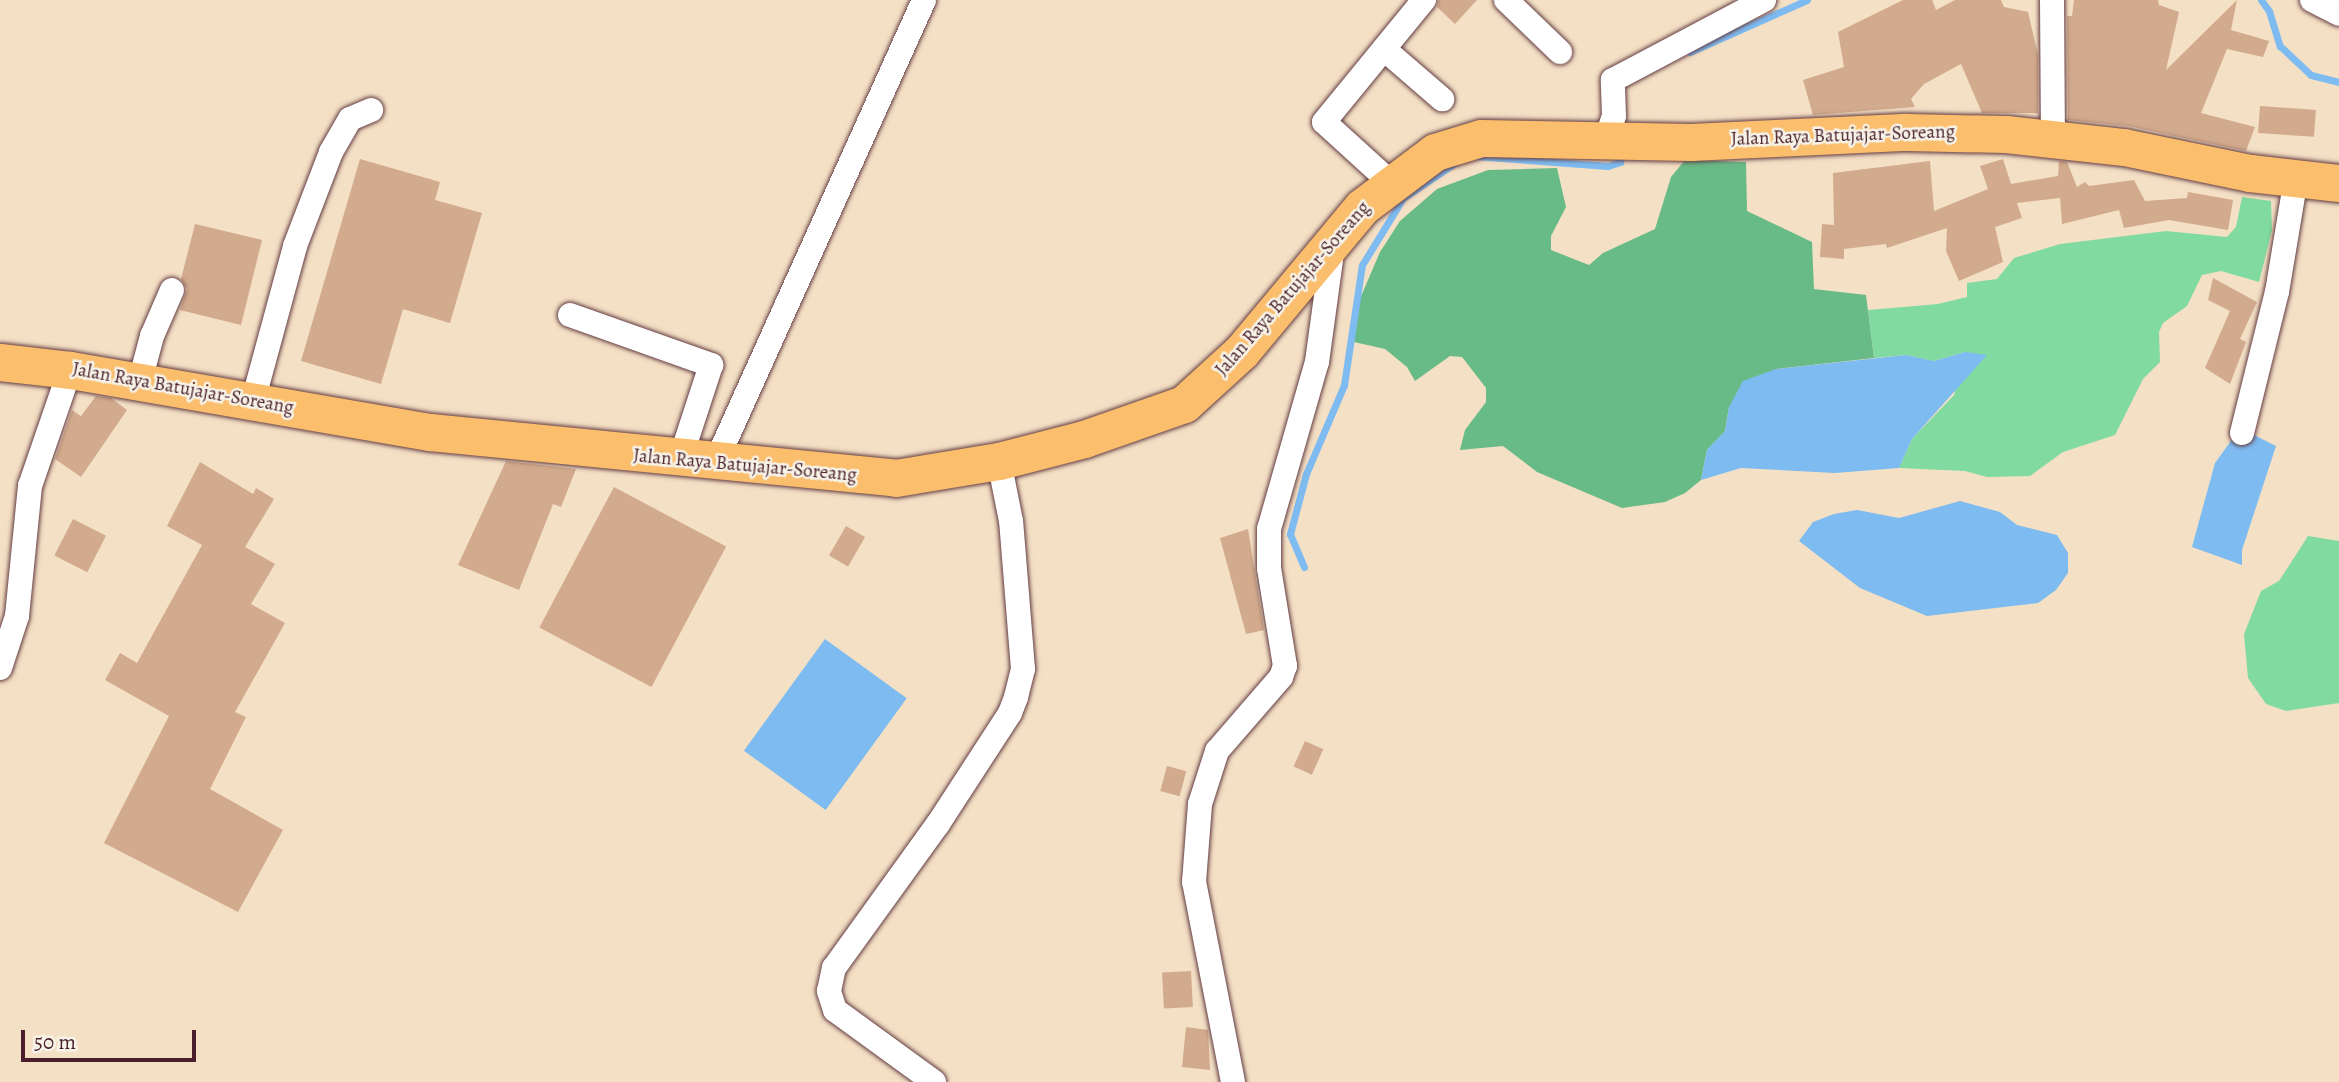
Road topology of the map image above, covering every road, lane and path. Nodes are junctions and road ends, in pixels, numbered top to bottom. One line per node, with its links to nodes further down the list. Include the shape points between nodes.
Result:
1 (924, 0): 26 (street)
2 (1424, 0): 8 (street)
3 (1506, 0): 9 (street)
4 (1764, 0): 13 (street, via 1613,80 1614,116)
5 (2052, 0): 12 (street)
6 (2312, 0): 7 (street)
7 (2339, 14)
8 (1384, 49): 10 (street); 15 (street, via 1324,122)
9 (1560, 52)
10 (1442, 99)
11 (372, 110): 23 (street, via 350,120 331,152 295,246)
12 (2053, 138): 13 (highway, Jalan Raya Batujajar-Soreang, via 1956,131 1691,142); 14 (highway, Jalan Raya Batujajar-Soreang)
13 (1606, 139): 15 (highway, Jalan Raya Batujajar-Soreang, via 1481,138 1435,152)
14 (2297, 178): 16 (highway, Jalan Raya Batujajar-Soreang); 24 (street, via 2277,292)
15 (1390, 182): 17 (highway, Jalan Raya Batujajar-Soreang)
16 (2339, 183)
17 (1333, 243): 25 (highway, Jalan Raya Batujajar-Soreang, via 1242,351 1184,404 1084,439); 29 (street, via 1317,362 1269,529 1269,568 1285,666 1281,677 1217,751 1200,804 1195,882)
18 (173, 290): 22 (street, via 152,336)
19 (569, 315): 26 (street, via 711,365)
20 (0, 362): 21 (highway, Jalan Raya Batujajar-Soreang)
21 (70, 369): 22 (highway, Jalan Raya Batujajar-Soreang); 27 (street, via 30,486 17,616)
22 (140, 381): 23 (highway, Jalan Raya Batujajar-Soreang)
23 (253, 401): 26 (highway, Jalan Raya Batujajar-Soreang, via 430,432)
24 (2242, 433)
25 (999, 461): 26 (highway, Jalan Raya Batujajar-Soreang, via 896,478); 28 (street, via 1011,521 1023,669 1016,696 1010,713 938,824 834,968 829,991 835,1010)
26 (697, 462)
27 (0, 668)
28 (934, 1082)
29 (1233, 1082)

